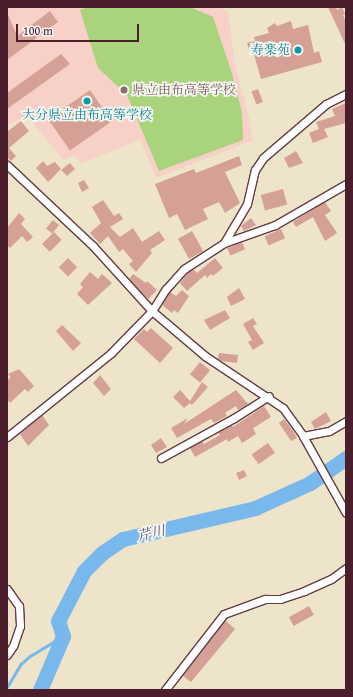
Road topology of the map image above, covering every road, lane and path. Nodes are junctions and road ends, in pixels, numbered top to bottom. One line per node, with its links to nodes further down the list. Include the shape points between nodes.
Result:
1 (346, 94): 4 (street, via 326,104 263,158 254,170 247,204)
2 (7, 165): 5 (street, via 93,246)
3 (346, 184): 4 (street, via 275,225)
4 (224, 243): 5 (street, via 184,269 166,289)
5 (152, 311): 6 (street, via 205,356); 9 (street, via 111,353)
6 (269, 396): 8 (street, via 283,408); 10 (street)
7 (346, 421): 8 (street, via 329,430)
8 (303, 436): 11 (street)
9 (7, 437)
10 (161, 458)
11 (346, 513)
12 (346, 568): 15 (street, via 304,591 280,599 265,600 224,614)
13 (7, 589): 14 (street, via 19,606 20,626)
14 (7, 655)
15 (165, 690)

